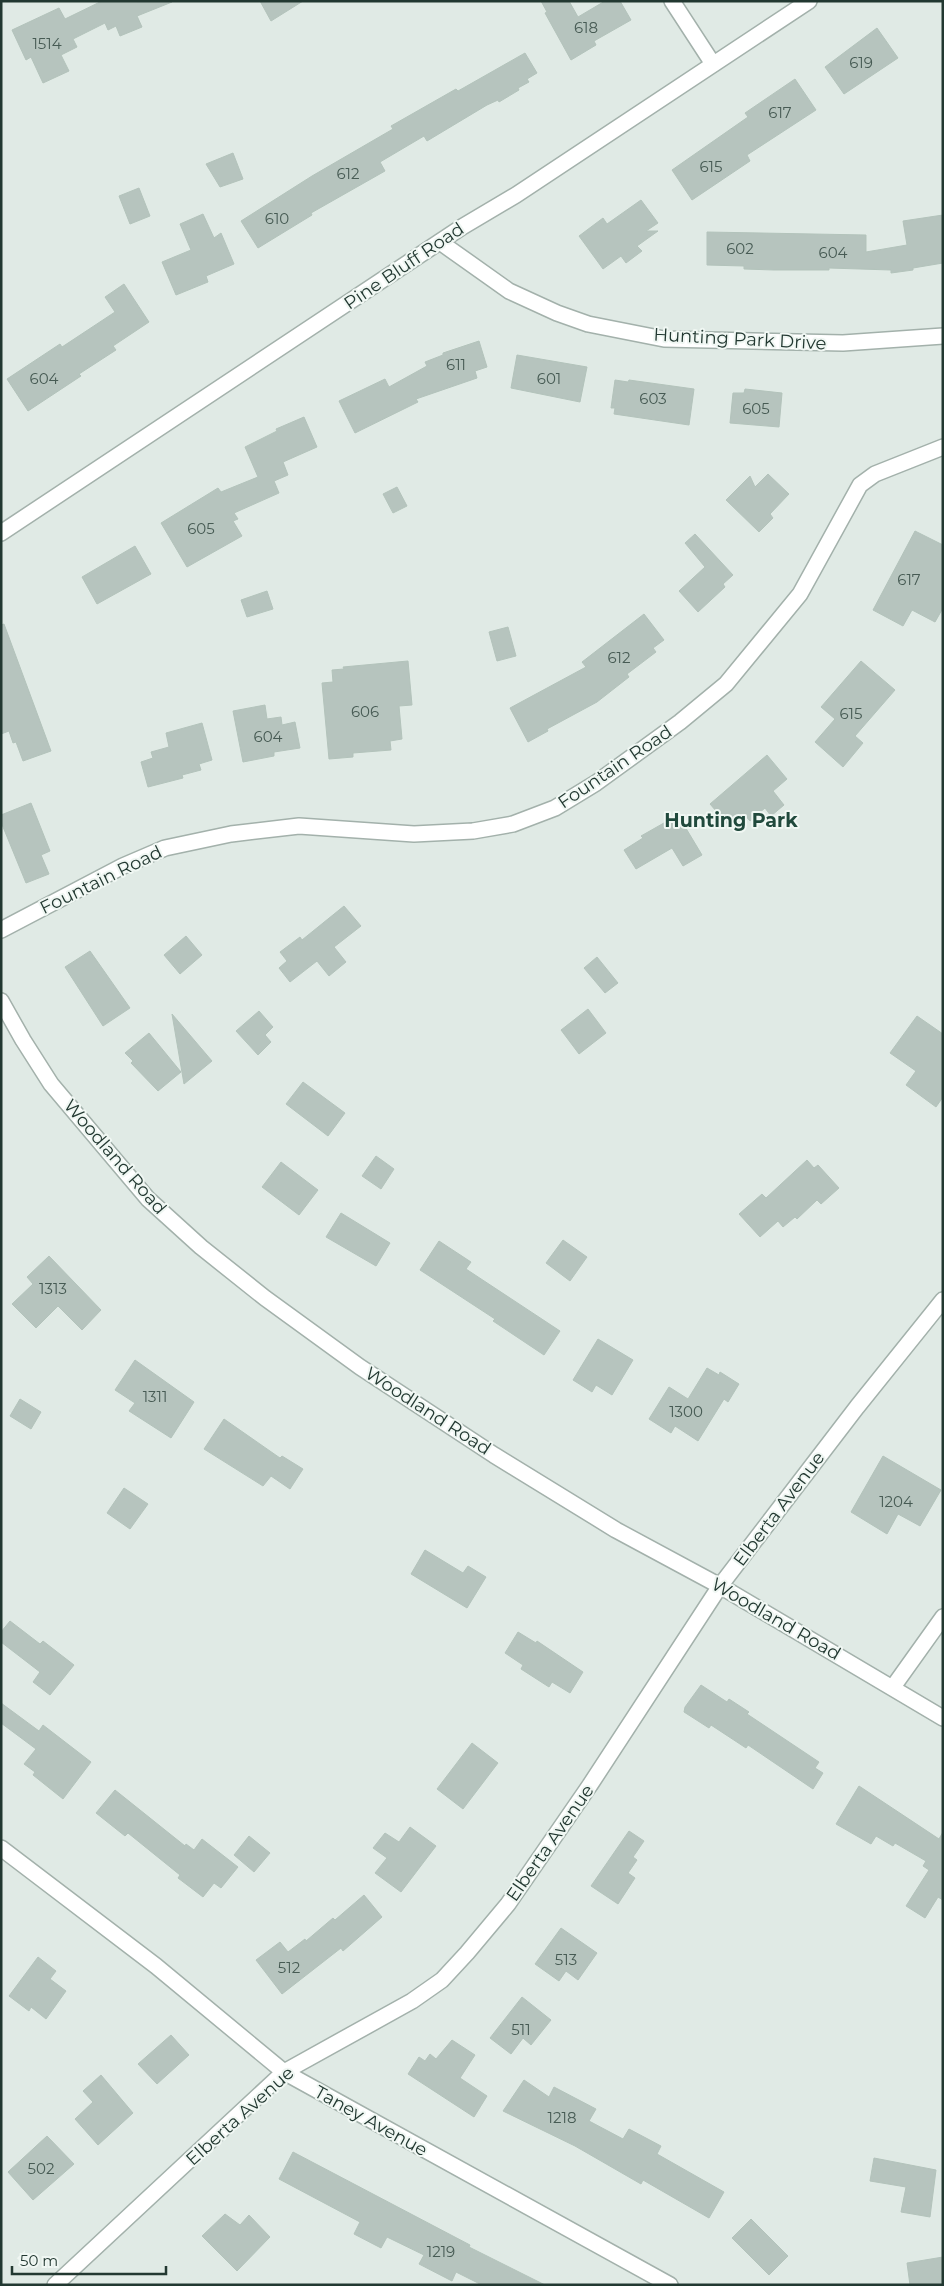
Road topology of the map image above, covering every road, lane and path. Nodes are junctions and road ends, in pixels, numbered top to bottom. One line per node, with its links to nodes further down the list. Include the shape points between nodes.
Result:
1 (672, 1): 3 (street)
2 (808, 1): 3 (street, Pine Bluff Road)
3 (713, 64): 4 (street, Pine Bluff Road)
4 (440, 242): 5 (street, Hunting Park Drive, via 509,291 557,313 588,324 664,339 843,343); 7 (street, Pine Bluff Road)
5 (943, 336)
6 (943, 446): 8 (street, Fountain Road, via 875,474 860,485 800,594 726,684 619,767 555,808 512,824 473,830 414,834 299,826 231,834 165,848 123,866)
7 (1, 533)
8 (1, 930)
9 (1, 1001): 11 (street, Woodland Road, via 51,1084 148,1199 201,1248 360,1367 616,1530)
10 (943, 1300): 11 (street, Elberta Avenue)
11 (720, 1586): 13 (street, Woodland Road); 16 (street, Elberta Avenue, via 508,1904 467,1953 442,1980 412,2001)
12 (943, 1617): 13 (street)
13 (893, 1687): 14 (street, Woodland Road)
14 (943, 1718)
15 (1, 1848): 16 (street, Taney Avenue, via 156,1966)
16 (284, 2072): 17 (street, Elberta Avenue); 18 (street, Taney Avenue)
17 (55, 2285)
18 (670, 2285)

